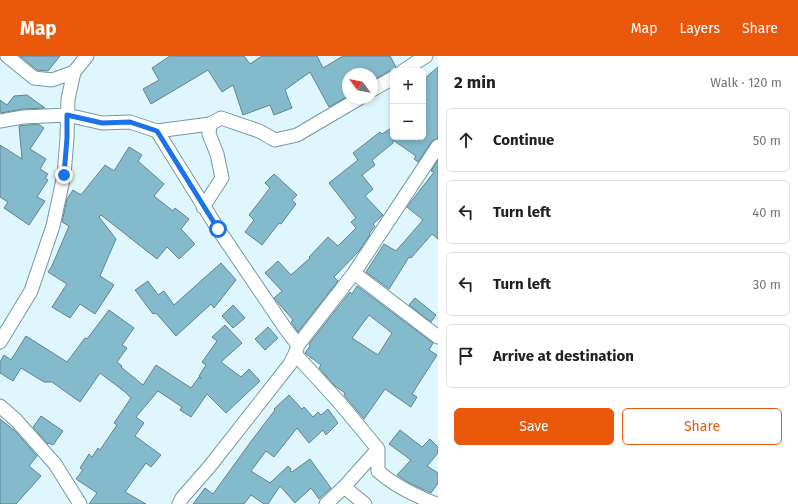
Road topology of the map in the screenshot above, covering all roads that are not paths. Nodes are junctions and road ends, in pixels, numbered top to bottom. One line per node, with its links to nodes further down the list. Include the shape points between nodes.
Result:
1 (7, 56): 5 (street, via 34,78 52,80)
2 (86, 56): 5 (street)
3 (426, 56): 4 (street)
4 (408, 68)
5 (74, 72): 9 (street)
6 (390, 80): 7 (street)
7 (378, 87)
8 (350, 104): 11 (street, via 297,135 275,140 259,131 221,118)
9 (67, 115): 10 (street); 12 (street, via 102,123 130,122); 17 (street, via 64,175 53,226 31,291)
10 (0, 121)
11 (210, 124): 12 (street); 14 (street, via 209,134 217,154 222,178)
12 (157, 131): 14 (street)
13 (438, 146): 15 (street)
14 (204, 207): 18 (street)
15 (354, 273): 16 (street); 18 (street)
16 (438, 337)
17 (0, 342)
18 (297, 350): 20 (street); 23 (street, via 264,398)
19 (0, 406): 22 (street, via 55,464)
20 (378, 449): 21 (street); 26 (street, via 378,471 387,480)
21 (344, 487): 24 (street); 25 (street)
22 (80, 504)
23 (179, 504)
24 (326, 504)
25 (365, 504)
26 (436, 504)

